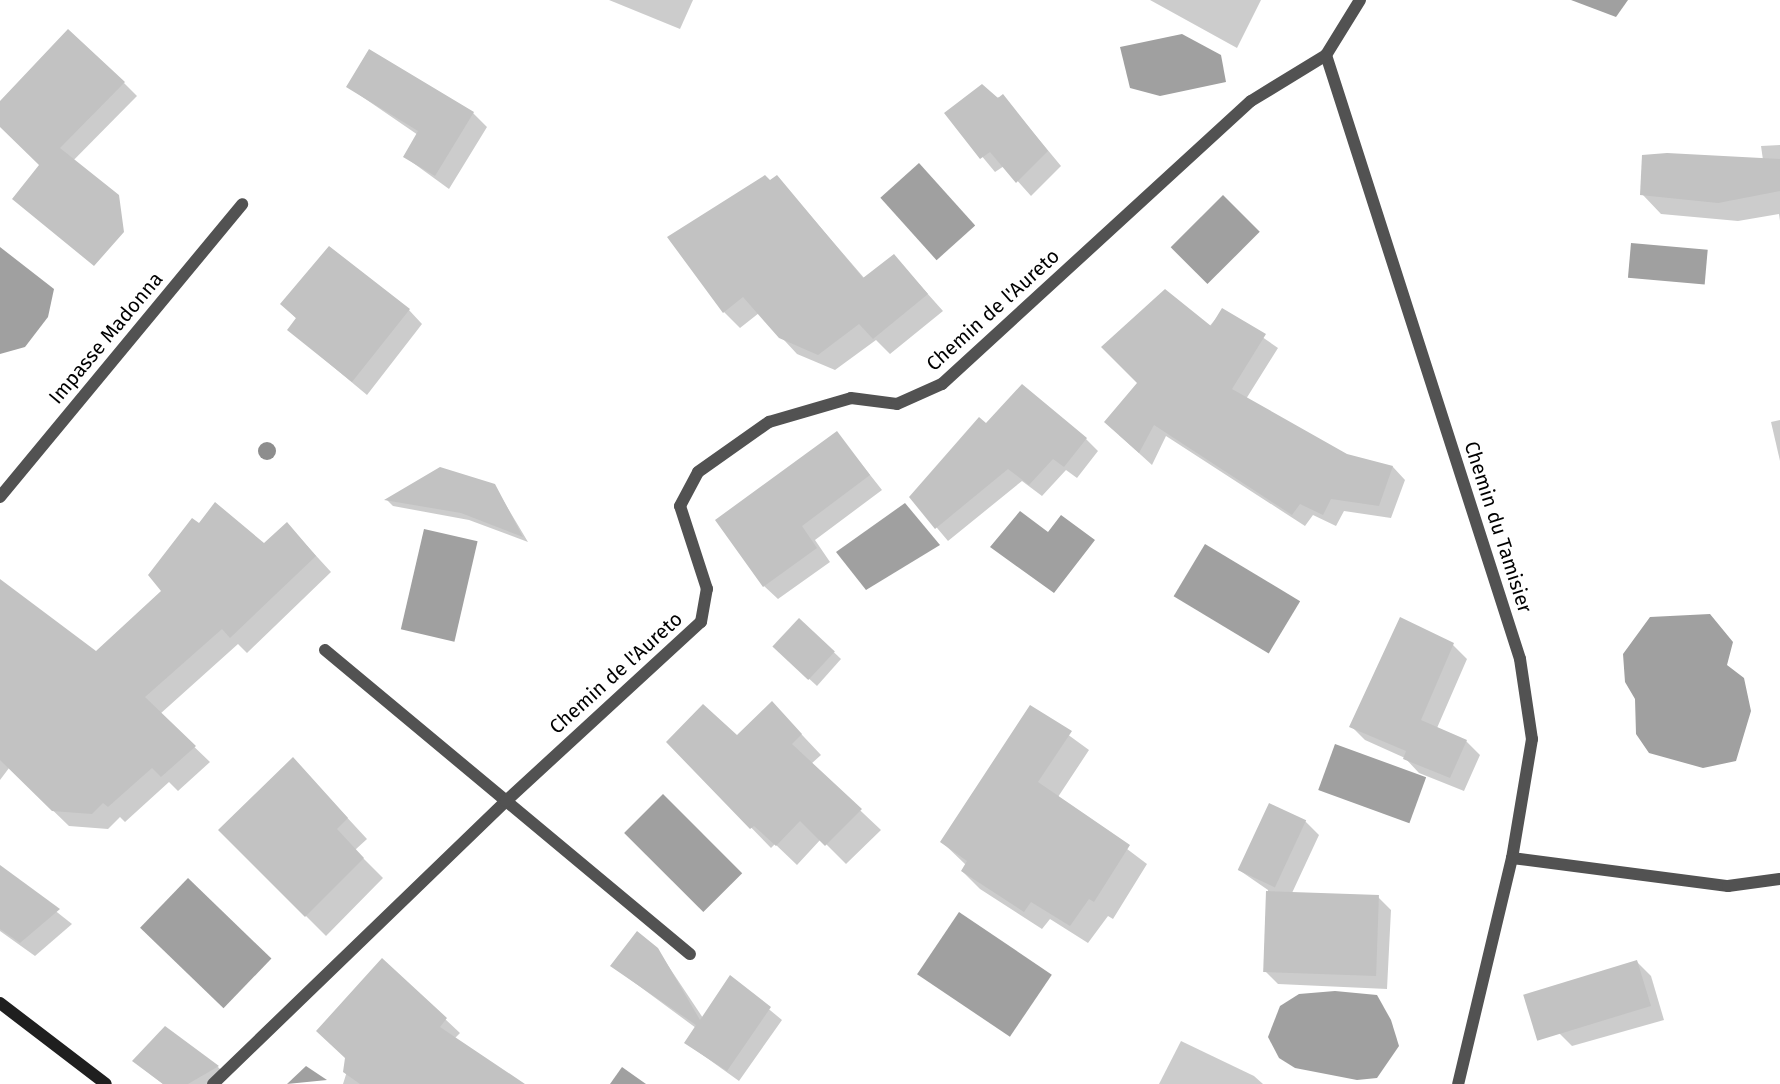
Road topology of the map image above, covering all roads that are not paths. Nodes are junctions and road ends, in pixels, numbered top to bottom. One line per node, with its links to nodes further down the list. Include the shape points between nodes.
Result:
1 (1360, 0): 2 (street)
2 (1326, 55): 6 (street, Chemin de l'Aureto, via 1251,101 942,384 897,404 851,398 769,422 698,472 680,506 707,589 701,622); 7 (street, Chemin du Tamisier, via 1520,659 1532,739)
3 (243, 204): 4 (street, Impasse Madonna)
4 (0, 497)
5 (325, 650): 6 (street)
6 (506, 801): 9 (street); 12 (street, Chemin de l'Aureto)
7 (1512, 858): 8 (street, via 1728,886); 13 (street, Chemin du Tamisier)
8 (1780, 879)
9 (690, 954)
10 (0, 1003): 11 (street)
11 (106, 1084)
12 (213, 1084)
13 (1458, 1084)

